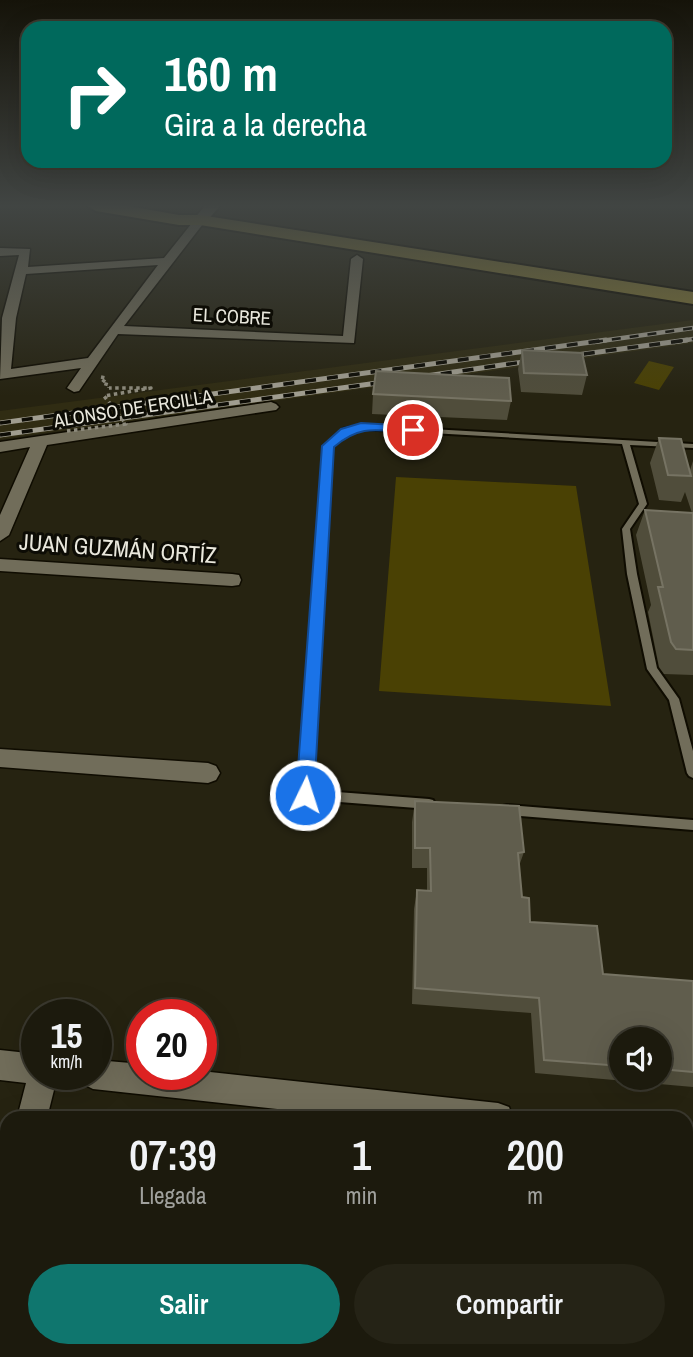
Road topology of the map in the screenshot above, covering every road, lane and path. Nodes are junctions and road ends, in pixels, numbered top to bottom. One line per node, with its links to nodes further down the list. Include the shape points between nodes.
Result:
1 (45, 269): 5 (street)
2 (161, 269): 10 (street)
3 (356, 269): 10 (street, EL COBRE, via 349,340)
4 (527, 269): 6 (main road)
5 (20, 271): 12 (street)
6 (593, 281): 7 (main road); 8 (main road); 9 (main road)
7 (693, 291)
8 (693, 298)
9 (693, 306)
10 (114, 330): 11 (street)
11 (90, 362): 12 (street); 13 (street)
12 (1, 375)
13 (74, 388)
14 (109, 388): 16 (path, bridge, via 151,388 104,396 126,424)
15 (271, 407): 17 (street, ALONSO DE ERCILLA)
16 (67, 431)
17 (41, 441): 20 (street, ALONSO DE ERCILLA); 21 (street)
18 (625, 442): 19 (lane); 26 (lane, via 643,503 626,528 632,574 652,669 674,699); 27 (lane, via 361,427 328,446 305,795)
19 (693, 446)
20 (0, 447)
21 (0, 535)
22 (0, 565): 23 (street, JUAN GUZMÁN ORTÍZ)
23 (232, 580)
24 (0, 758): 25 (street)
25 (208, 773)
26 (693, 773)
27 (443, 806)
28 (499, 810): 29 (lane)
29 (693, 825)
30 (0, 1065): 31 (street)
31 (21, 1067)
32 (112, 1077): 34 (street)
33 (39, 1090): 35 (street)
34 (351, 1110): 36 (street)
35 (35, 1111)
36 (369, 1111)

